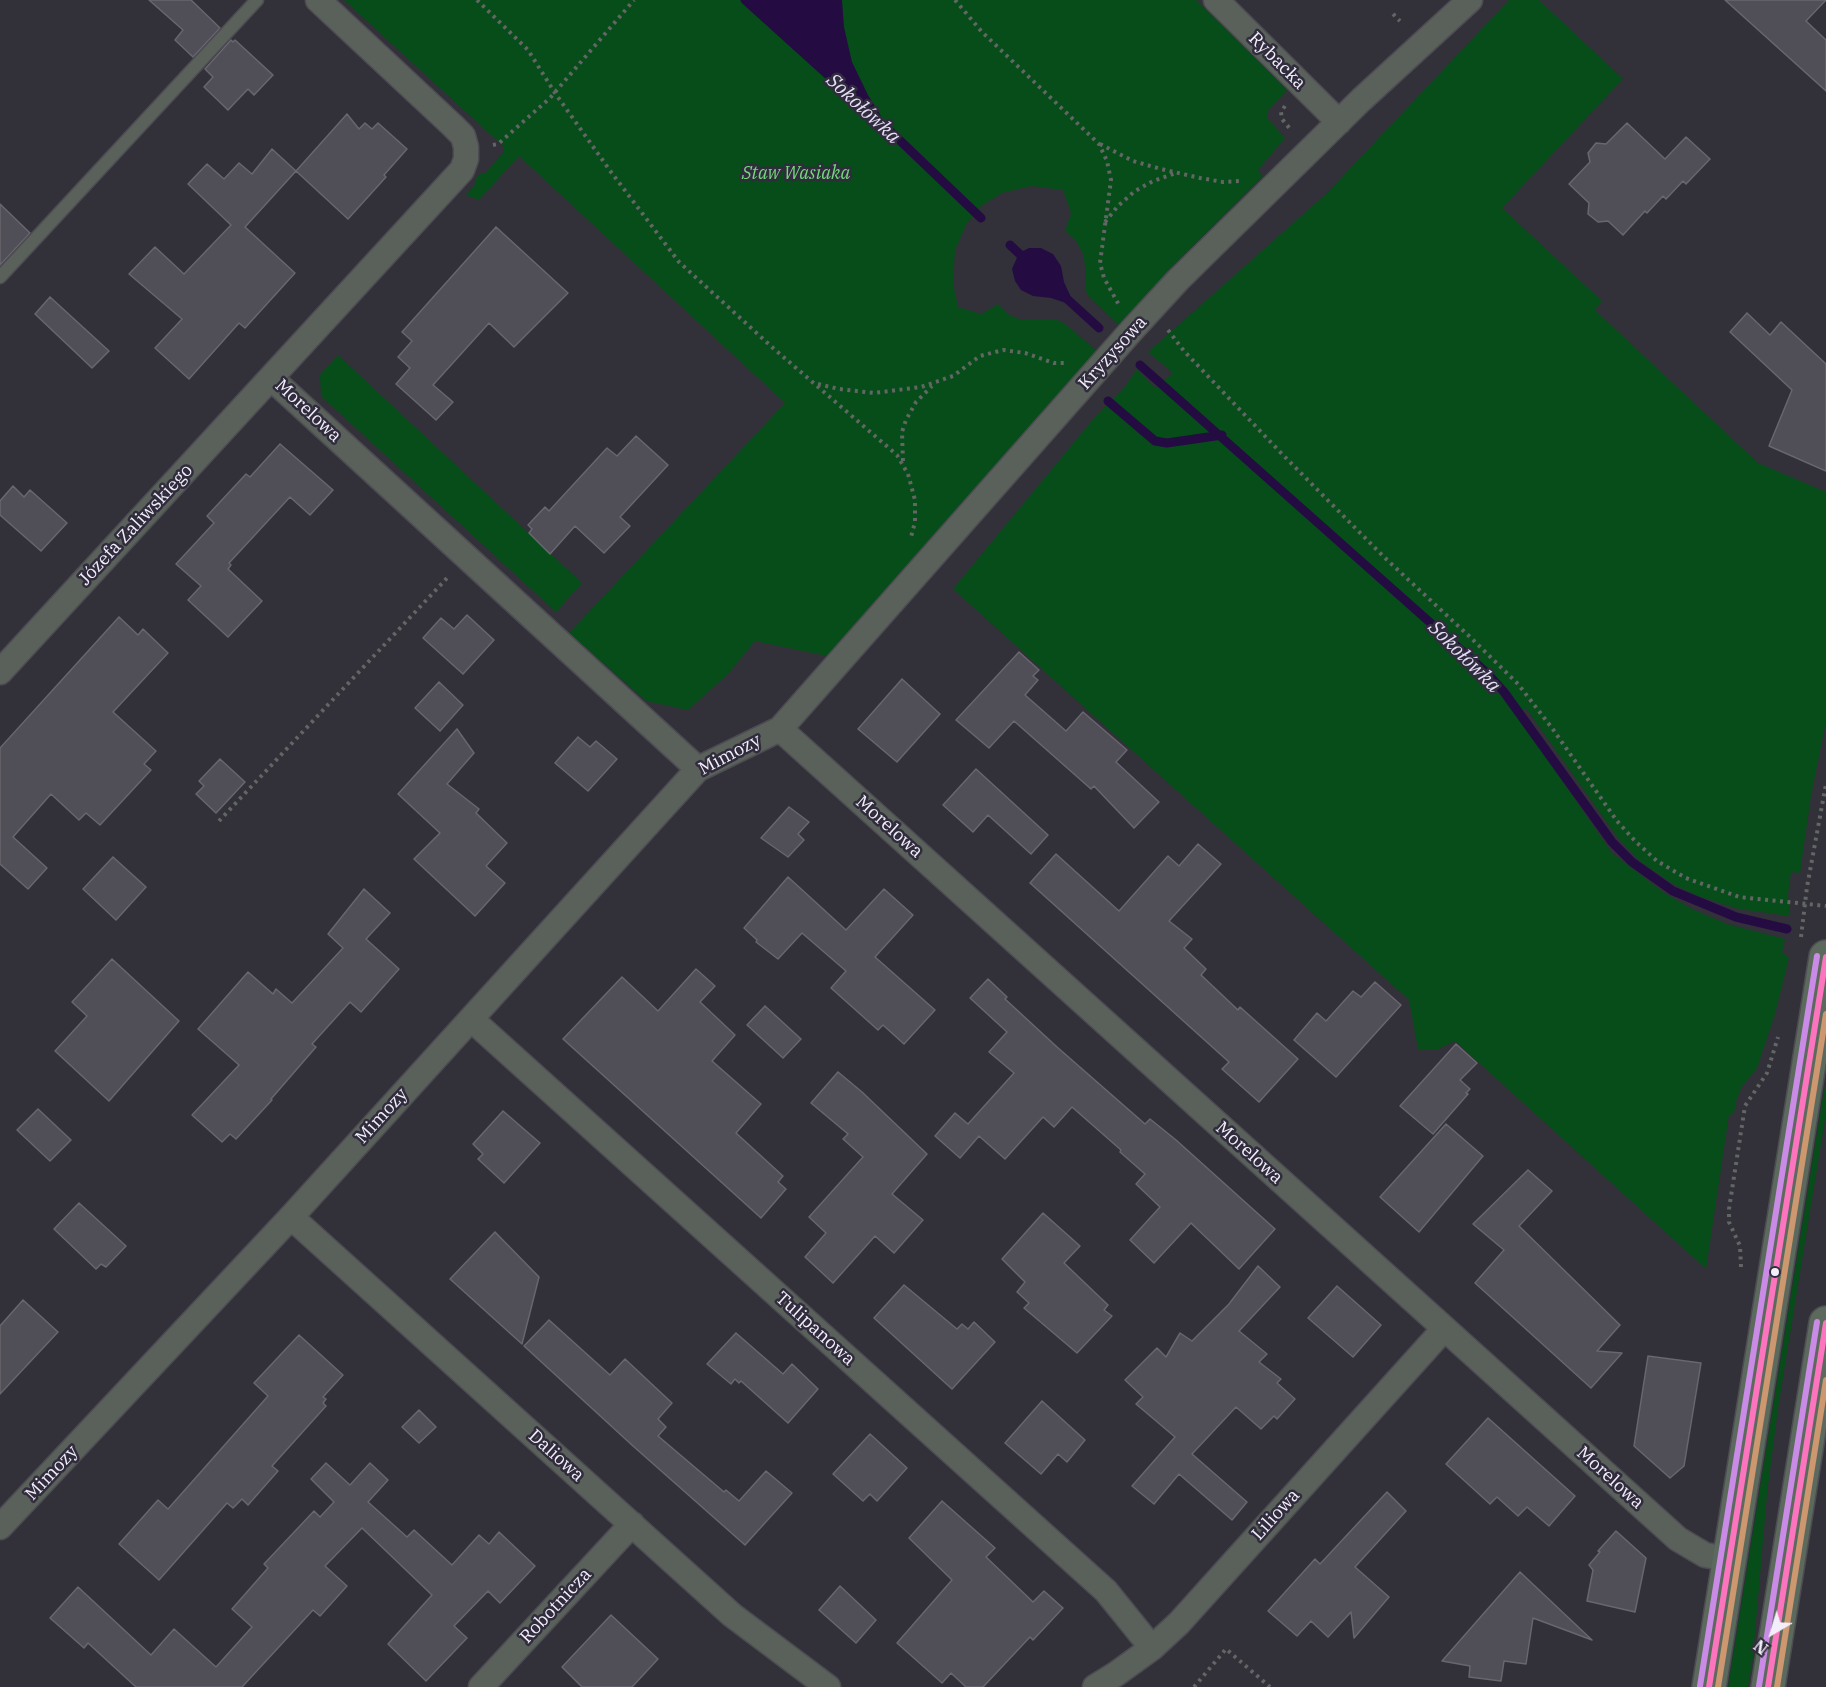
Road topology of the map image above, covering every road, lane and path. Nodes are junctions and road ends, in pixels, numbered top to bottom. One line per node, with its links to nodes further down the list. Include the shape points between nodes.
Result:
1 (257, 0): 19 (lane)
2 (318, 0): 23 (street, Morelowa, via 453,124 463,136 466,159 455,179)
3 (477, 0): 10 (path, via 528,50)
4 (634, 0): 10 (path)
5 (955, 0): 15 (path, via 982,32)
6 (1216, 0): 12 (street, Rybacka)
7 (1470, 0): 12 (street, Kryzysowa)
8 (1393, 14): 9 (path)
9 (1400, 21)
10 (555, 93): 14 (path); 24 (path, via 679,262)
11 (1288, 102): 13 (path, via 1281,112 1282,119)
12 (1339, 122): 20 (street, Kryzysowa, via 1214,244)
13 (1293, 136)
14 (498, 144)
15 (1099, 144): 16 (path, via 1133,161); 18 (path, via 1111,180)
16 (1177, 173): 17 (path, via 1223,182); 18 (path, via 1135,191)
17 (1245, 180)
18 (1105, 223): 20 (path, via 1100,263)
19 (0, 277)
20 (1126, 320): 30 (street, Kryzysowa, via 1105,360)
21 (1163, 323): 34 (path, via 1184,351 1290,462 1518,684 1617,820 1650,855 1686,878 1739,897)
22 (1068, 363): 25 (path, via 1054,363 1018,352 993,352)
23 (271, 378): 28 (street, Morelowa); 29 (street, Józefa Zaliwskiego)
24 (814, 383): 25 (path, via 874,393); 26 (path)
25 (934, 384): 26 (path, via 916,402 906,420 902,432)
26 (903, 462): 27 (path, via 915,500)
27 (910, 541)
28 (467, 557): 31 (street, Morelowa); 33 (path)
29 (0, 672)
30 (780, 729): 31 (street, Mimozy); 44 (street, Morelowa)
31 (698, 769): 39 (street, Mimozy)
32 (1826, 784): 34 (path)
33 (219, 821)
34 (1805, 904): 35 (path); 36 (path)
35 (1826, 906)
36 (1805, 912)
37 (1826, 957): 38 (main road)
38 (1822, 1013): 47 (main road)
39 (471, 1018): 41 (street, Mimozy); 48 (street, Tulipanowa, via 1106,1591)
40 (1767, 1073): 42 (path, via 1745,1106 1729,1209 1729,1222)
41 (291, 1217): 45 (street, Daliowa); 46 (street, Mimozy)
42 (1740, 1246)
43 (1826, 1323): 55 (main road)
44 (1444, 1329): 47 (street, Morelowa, via 1678,1539 1705,1555); 48 (street, Liliowa, via 1179,1623)
45 (632, 1524): 49 (street, Robotnicza); 50 (street, Daliowa, via 732,1615)
46 (0, 1527)
47 (1728, 1559): 54 (main road)
48 (1152, 1648): 51 (street, Liliowa)
49 (481, 1687)
50 (828, 1687)
51 (1095, 1687)
52 (1194, 1687): 53 (path, via 1226,1649)
53 (1270, 1687)
54 (1709, 1687)
55 (1768, 1687)

